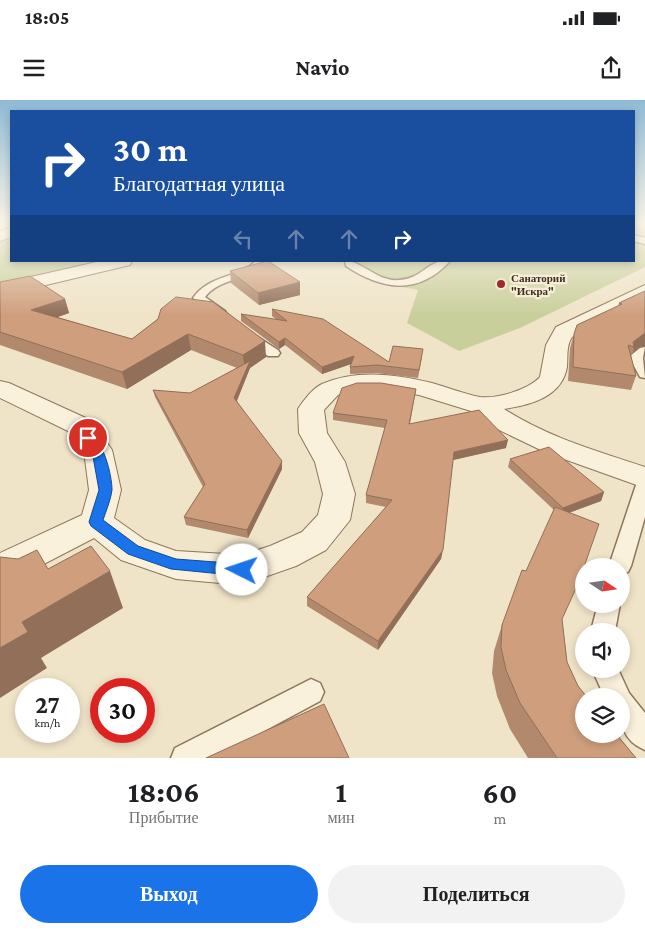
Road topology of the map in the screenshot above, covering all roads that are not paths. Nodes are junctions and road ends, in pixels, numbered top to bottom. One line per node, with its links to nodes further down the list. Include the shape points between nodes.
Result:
1 (120, 262): 5 (street)
2 (261, 262): 8 (lane, via 256,268 202,291 199,298)
3 (350, 262): 4 (lane, via 368,278 390,284 414,282)
4 (444, 262)
5 (0, 290)
6 (645, 290): 11 (street, via 564,332 558,339 551,381 542,388 513,401)
7 (645, 351): 9 (lane, via 636,357)
8 (273, 353)
9 (645, 374)
10 (0, 388): 14 (street, via 78,425 98,450 105,490)
11 (480, 405): 12 (street, via 507,423 557,447); 14 (street, via 422,388 380,382 354,382 329,390 311,409 313,433 330,462 339,494 333,520 314,541 242,570 176,565 133,550)
12 (645, 478)
13 (645, 485): 15 (lane)
14 (96, 522): 16 (street)
15 (622, 558)
16 (0, 570)
17 (311, 692): 20 (lane)
18 (630, 715): 19 (lane)
19 (645, 736)
20 (185, 758)

